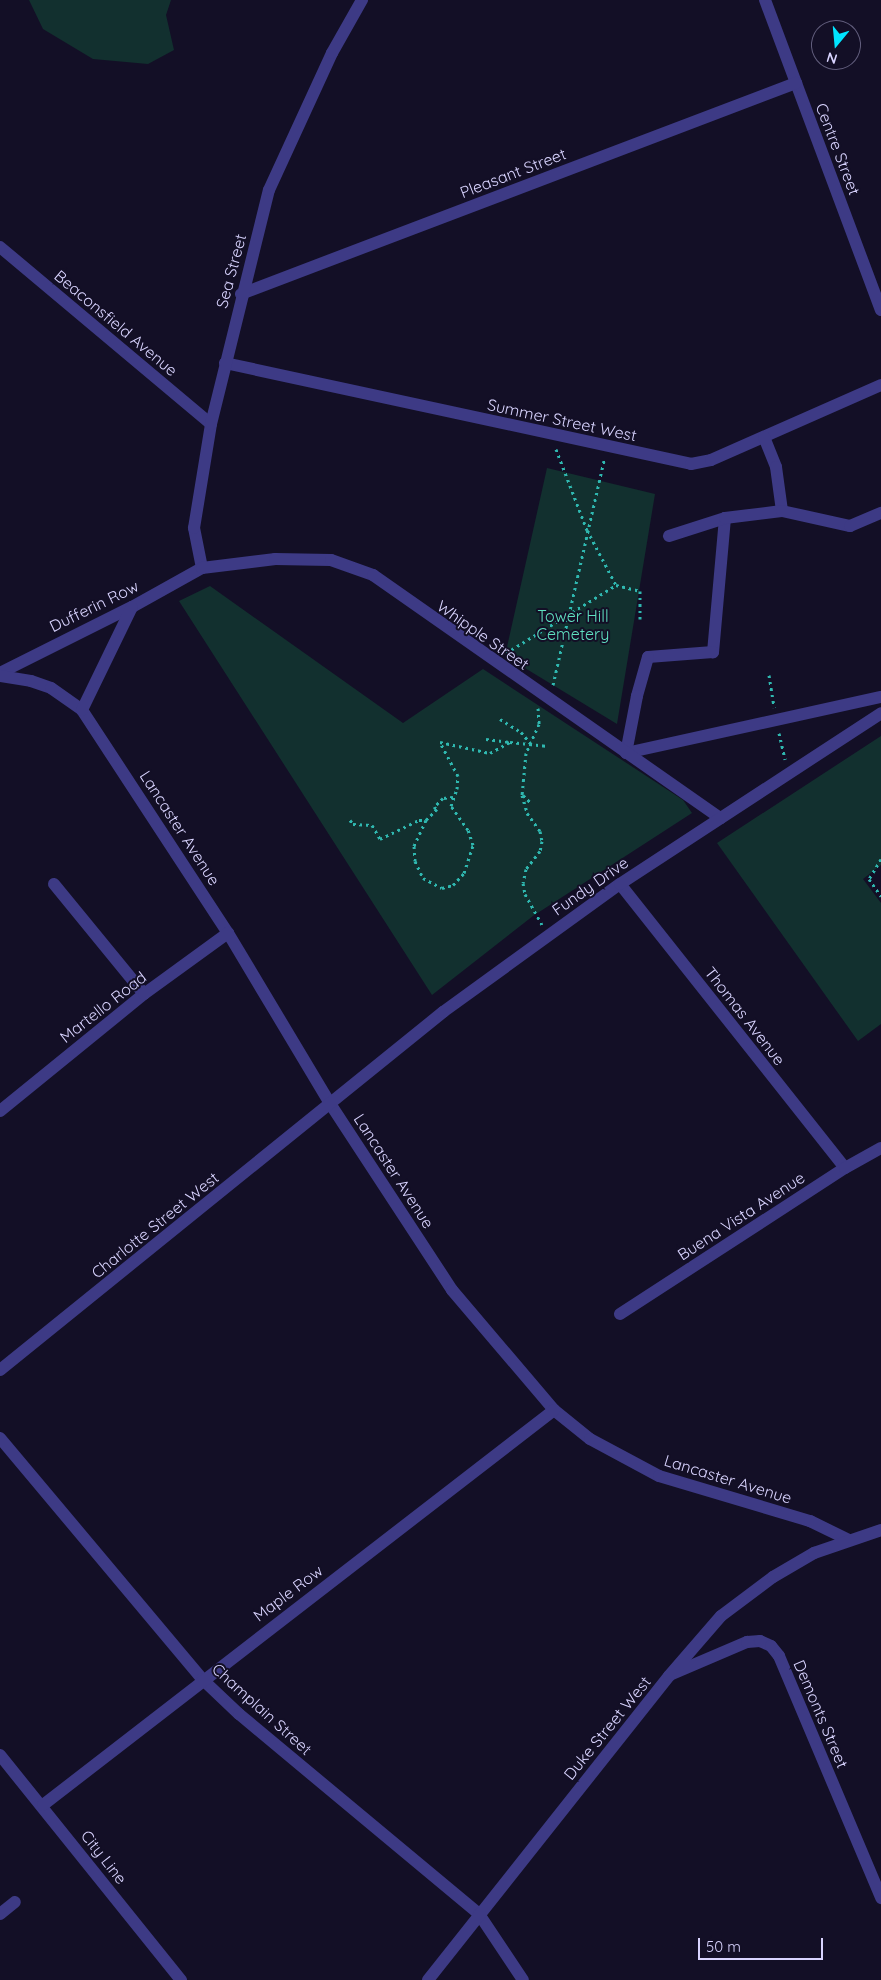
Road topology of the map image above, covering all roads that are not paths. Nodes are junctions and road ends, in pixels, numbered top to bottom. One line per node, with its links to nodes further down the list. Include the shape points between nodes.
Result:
1 (362, 0): 5 (street, Sea Street, via 332,53 269,190)
2 (765, 0): 3 (street, Centre Street)
3 (796, 83): 5 (street, Pleasant Street); 6 (street, Centre Street)
4 (0, 247): 9 (street, Beaconsfield Avenue)
5 (241, 294): 7 (street, Sea Street)
6 (881, 310)
7 (225, 363): 9 (street, Sea Street); 10 (street, Summer Street West, via 697,464)
8 (881, 385): 10 (street, Summer Street West)
9 (211, 424): 15 (street, Sea Street, via 194,528)
10 (764, 437): 11 (street, via 776,467)
11 (782, 511): 12 (street, via 850,526); 13 (street)
12 (881, 513)
13 (725, 518): 14 (street); 21 (street, via 713,652 648,657 636,696)
14 (668, 536)
15 (202, 568): 16 (street, Dufferin Row); 21 (street, Whipple Street, via 307,558 350,564 373,575)
16 (132, 607): 17 (street, Dufferin Row); 19 (street)
17 (0, 675): 19 (street, Lancaster Avenue, via 52,688)
18 (881, 697): 21 (street)
19 (82, 710): 25 (street, Lancaster Avenue)
20 (881, 712): 22 (street, Fundy Drive)
21 (626, 753): 22 (street, Whipple Street)
22 (720, 818): 24 (street, Fundy Drive)
23 (54, 884): 26 (street)
24 (620, 884): 27 (street, Fundy Drive, via 443,1012); 30 (street, Thomas Avenue)
25 (228, 933): 26 (street, Martello Road); 27 (street, Lancaster Avenue)
26 (144, 994): 28 (street, Martello Road)
27 (331, 1105): 32 (street, Charlotte Street West); 33 (street, Lancaster Avenue, via 452,1290)
28 (0, 1111)
29 (881, 1148): 30 (street, Buena Vista Avenue)
30 (845, 1168): 31 (street, Buena Vista Avenue)
31 (620, 1314)
32 (0, 1370)
33 (554, 1410): 36 (street, Lancaster Avenue, via 590,1439 659,1476 810,1521); 38 (street, Maple Row)
34 (0, 1438): 38 (street, Champlain Street)
35 (881, 1530): 36 (street)
36 (849, 1540): 37 (street, Duke Street West, via 798,1563 737,1602 702,1635)
37 (669, 1676): 41 (street, Demonts Street, via 747,1642 760,1641 771,1646 779,1656); 44 (street, Duke Street West)
38 (202, 1679): 40 (street, Maple Row); 44 (street, Champlain Street, via 239,1714)
39 (0, 1756): 40 (street, City Line)
40 (43, 1806): 45 (street, City Line)
41 (881, 1898)
42 (15, 1902): 43 (street)
43 (0, 1914)
44 (479, 1914): 46 (street, Duke Street West); 47 (street, Champlain Street)
45 (180, 1980)
46 (428, 1980)
47 (523, 1980)

